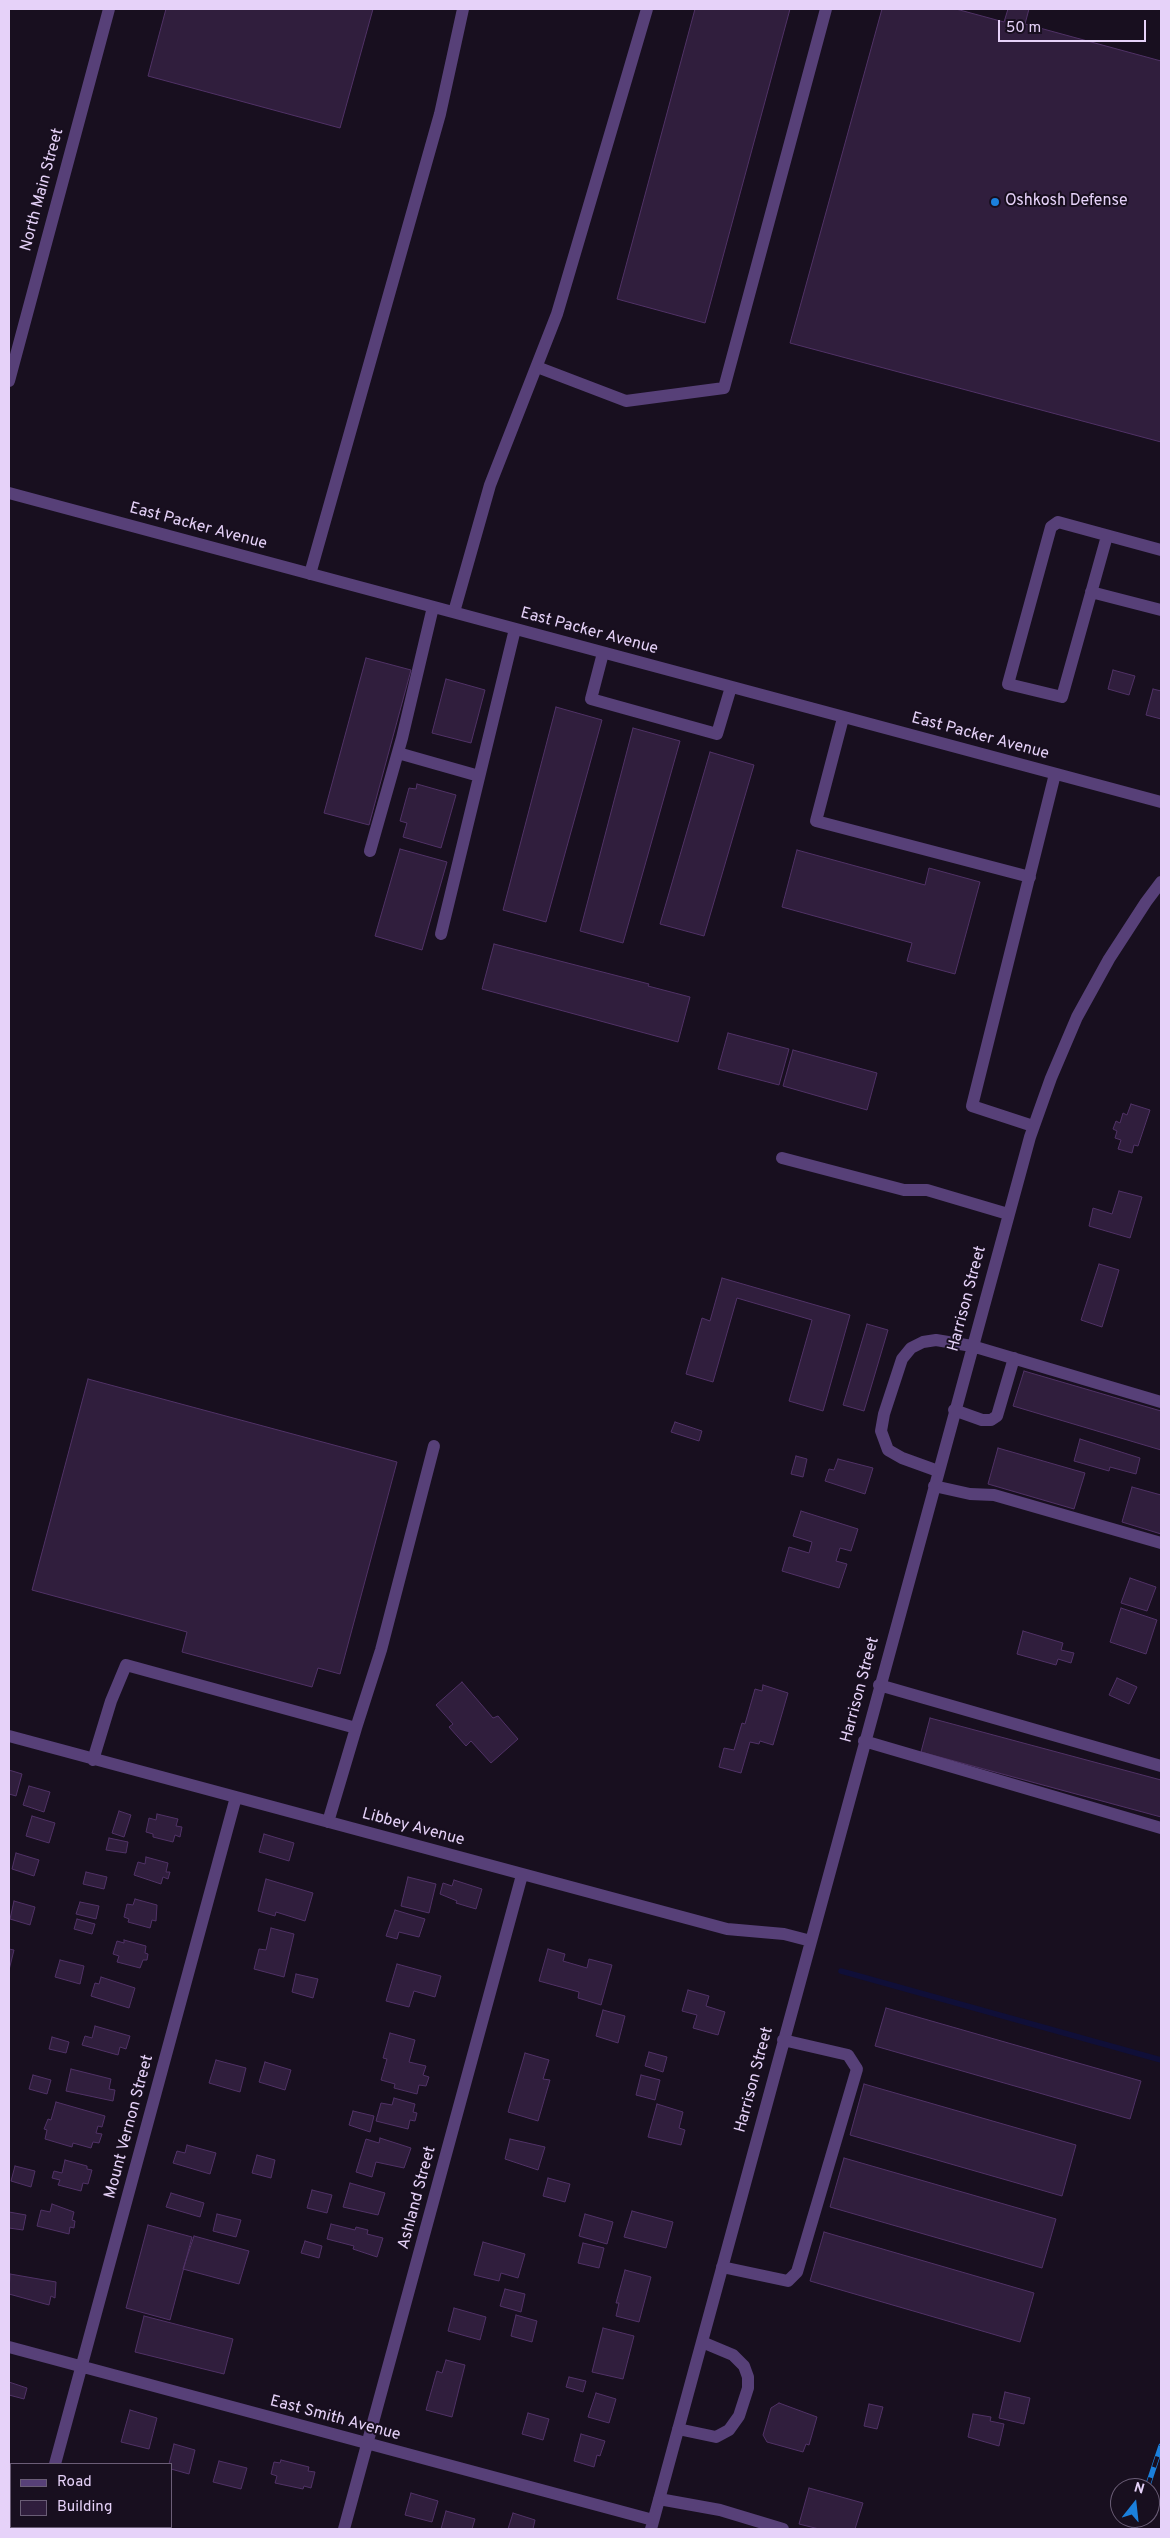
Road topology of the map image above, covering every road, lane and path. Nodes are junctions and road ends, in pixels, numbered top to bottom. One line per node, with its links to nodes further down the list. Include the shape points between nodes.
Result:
1 (109, 9): 6 (street, North Main Street)
2 (462, 9): 10 (street, via 440,114)
3 (647, 9): 5 (street)
4 (826, 9): 5 (street, via 724,388 626,401)
5 (538, 367): 14 (street, via 490,485)
6 (9, 380)
7 (9, 493): 10 (street, East Packer Avenue)
8 (1107, 536): 9 (street); 11 (street); 11 (street, via 1058,522 1051,527 1008,684 1062,697)
9 (1161, 550)
10 (310, 574): 12 (street, East Packer Avenue)
11 (1092, 592): 13 (street)
12 (433, 607): 14 (street, East Packer Avenue); 19 (street)
13 (1161, 610)
14 (454, 612): 15 (street, East Packer Avenue)
15 (514, 629): 16 (street, East Packer Avenue); 21 (street)
16 (603, 653): 17 (street, East Packer Avenue); 17 (street, via 591,698 717,734)
17 (731, 687): 18 (street, East Packer Avenue)
18 (843, 718): 20 (street, East Packer Avenue); 24 (street, via 816,821)
19 (398, 753): 21 (street); 23 (street)
20 (1055, 774): 22 (street, East Packer Avenue); 24 (street)
21 (479, 776): 26 (street)
22 (1161, 802)
23 (370, 852)
24 (1030, 877): 27 (street, via 972,1106)
25 (1161, 882): 27 (street, Harrison Street, via 1109,959 1078,1018 1050,1078)
26 (440, 934)
27 (1033, 1126): 29 (street, Harrison Street)
28 (782, 1158): 29 (street, via 904,1190 927,1190)
29 (1008, 1214): 30 (street, Harrison Street)
30 (972, 1346): 31 (street); 33 (street, Harrison Street); 35 (street, via 936,1340 911,1348 902,1359 884,1414 881,1432 888,1450)
31 (1014, 1358): 32 (street); 33 (street, via 997,1416 982,1420)
32 (1161, 1402)
33 (954, 1410): 35 (street, Harrison Street)
34 (434, 1446): 39 (street, via 381,1650)
35 (938, 1471): 36 (street, Harrison Street)
36 (934, 1486): 37 (street, via 970,1494 994,1495); 38 (street, Harrison Street)
37 (1161, 1543)
38 (879, 1685): 41 (street, Harrison Street); 43 (street)
39 (356, 1728): 42 (street, via 126,1665); 45 (street)
40 (9, 1736): 42 (street, Libbey Avenue)
41 (864, 1741): 46 (street); 48 (street, Harrison Street)
42 (93, 1760): 44 (street, Libbey Avenue)
43 (1161, 1766)
44 (236, 1798): 45 (street, Libbey Avenue); 53 (street, Mount Vernon Street)
45 (328, 1822): 47 (street, Libbey Avenue)
46 (1161, 1828)
47 (522, 1875): 48 (street, Libbey Avenue, via 727,1929); 55 (street, Ashland Street)
48 (811, 1940): 49 (street, Harrison Street)
49 (783, 2040): 50 (street, Harrison Street); 50 (street, via 848,2055 857,2069 797,2272 788,2281)
50 (722, 2268): 51 (street, Harrison Street)
51 (702, 2342): 54 (street, Harrison Street); 54 (street, via 733,2355 744,2366 748,2388 739,2416 729,2430 716,2436)
52 (9, 2347): 53 (street, East Smith Avenue)
53 (82, 2368): 55 (street, East Smith Avenue); 56 (street, Mount Vernon Street)
54 (678, 2429): 57 (street, Harrison Street)
55 (368, 2444): 58 (street, East Smith Avenue); 59 (street, Ashland Street)
56 (55, 2463)
57 (659, 2499): 58 (street, Harrison Street); 60 (street, via 720,2510)
58 (652, 2525)
59 (344, 2529)
60 (783, 2529)

